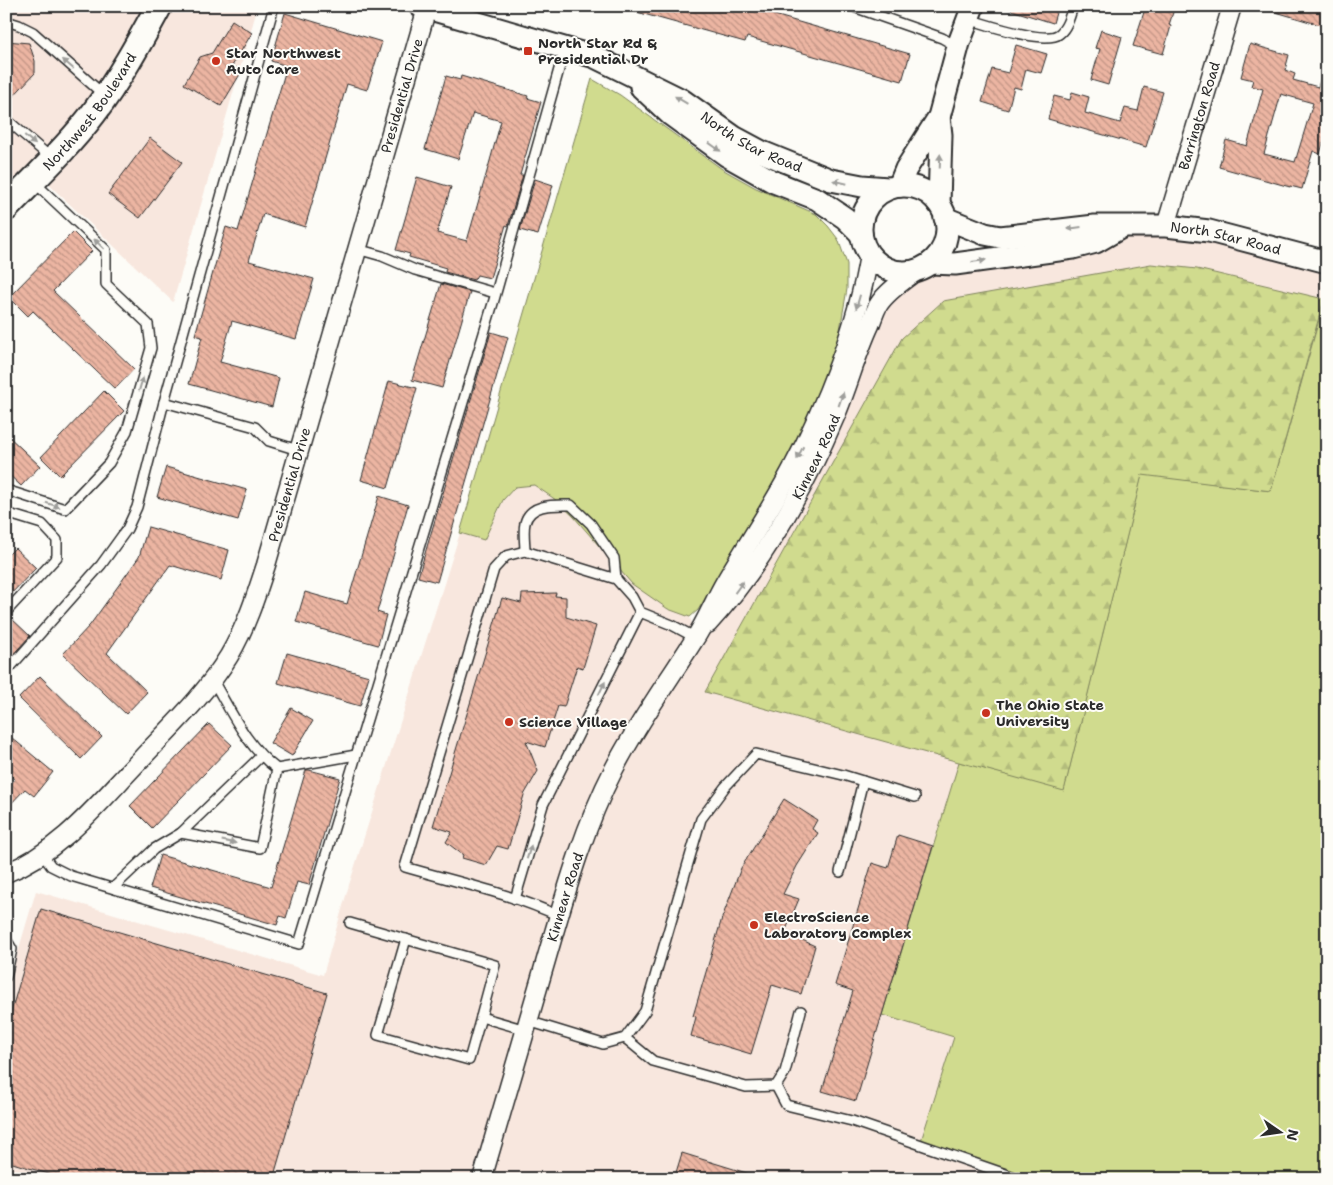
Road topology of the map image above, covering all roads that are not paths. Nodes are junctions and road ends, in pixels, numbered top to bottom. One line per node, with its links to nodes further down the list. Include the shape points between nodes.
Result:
1 (159, 6): 12 (main road, Northwest Boulevard)
2 (274, 6): 28 (lane)
3 (851, 6): 10 (lane, via 942,38)
4 (1073, 6): 7 (lane, via 1065,29 1050,38 1035,37)
5 (1232, 6): 20 (street, Barrington Road)
6 (423, 7): 9 (street, North Star Road); 23 (street, Presidential Drive)
7 (970, 12): 10 (street)
8 (6, 21): 12 (lane, one-way to 8, via 33,32)
9 (566, 47): 11 (street, North Star Road); 27 (lane)
10 (958, 47): 13 (street)
11 (624, 71): 17 (street, North Star Road, one-way to 11, via 862,186 831,180 762,152 734,137 682,100); 22 (street, North Star Road, one-way to 22, via 671,115 726,155 774,182 817,199)
12 (105, 96): 15 (main road, Northwest Boulevard)
13 (939, 117): 17 (street); 19 (street, one-way to 13)
14 (6, 119): 15 (lane, one-way to 15)
15 (53, 160): 16 (main road, Northwest Boulevard)
16 (33, 181): 18 (main road, Northwest Boulevard); 30 (lane, one-way to 16, via 65,509 109,463 127,431 151,348 148,324 106,284 106,250)
17 (894, 187): 19 (street, via 911,186 922,190); 22 (street, via 876,196 867,207 861,220)
18 (6, 208)
19 (942, 211): 21 (street, North Star Road, one-way to 19, via 1095,226 1000,237 985,234); 26 (street, via 947,231 944,242 939,254)
20 (1166, 226): 21 (street, North Star Road); 25 (street, North Star Road, via 1209,232)
21 (1123, 227): 26 (street, North Star Road, one-way to 21, via 1074,248 1096,242)
22 (861, 234): 24 (street)
23 (357, 249): 27 (lane); 29 (street, Presidential Drive)
24 (869, 254): 26 (street, via 875,262 901,272); 36 (street, Kinnear Road, one-way to 36, via 865,280 821,410 792,470 716,596)
25 (1327, 262)
26 (925, 266): 36 (street, Kinnear Road, one-way to 26, via 728,603 766,550 805,482 835,416 879,303)
27 (496, 294): 39 (lane)
28 (164, 402): 29 (lane, via 255,427 269,441); 37 (lane, via 137,507 127,529 101,565)
29 (298, 450): 38 (street, Presidential Drive, via 248,617 230,655)
30 (6, 490)
31 (6, 513): 34 (lane, via 42,524 57,540 58,557)
32 (525, 552): 33 (lane); 33 (lane, via 525,522 533,511 547,505 571,504 591,524 614,558); 49 (lane, via 506,556 494,569 405,867)
33 (616, 579): 35 (lane)
34 (6, 612)
35 (640, 612): 36 (lane, via 672,624); 49 (lane, one-way to 35, via 544,806)
36 (696, 638): 50 (street, Kinnear Road, via 648,709 614,770 584,836)
37 (6, 672)
38 (212, 679): 40 (lane, via 248,742); 45 (street, Presidential Drive, via 181,717 109,792)
39 (356, 755): 41 (lane); 48 (lane, via 299,944)
40 (261, 756): 41 (lane); 44 (lane)
41 (277, 769): 44 (lane, one-way to 41, via 260,848)
42 (862, 781): 43 (lane); 46 (lane); 58 (lane, via 756,754 725,787 701,819 645,1011)
43 (915, 796)
44 (181, 833): 48 (lane, via 154,849)
45 (43, 855): 47 (street, Presidential Drive); 48 (lane, via 51,866 70,876)
46 (840, 872)
47 (6, 873)
48 (113, 888)
49 (515, 899): 50 (lane)
50 (559, 916): 57 (street, Kinnear Road)
51 (350, 923): 53 (lane)
52 (6, 940): 54 (lane, via 12,949)
53 (406, 940): 56 (lane, via 495,965); 56 (lane, via 378,1035 469,1060)
54 (6, 977)
55 (801, 1011): 59 (lane, via 785,1072)
56 (481, 1017): 57 (lane)
57 (527, 1026): 58 (lane, via 603,1044); 60 (street, Kinnear Road)
58 (625, 1038): 59 (lane, via 653,1061 746,1087)
59 (776, 1086): 61 (lane, via 786,1105 852,1121)
60 (482, 1179)
61 (1020, 1179)

